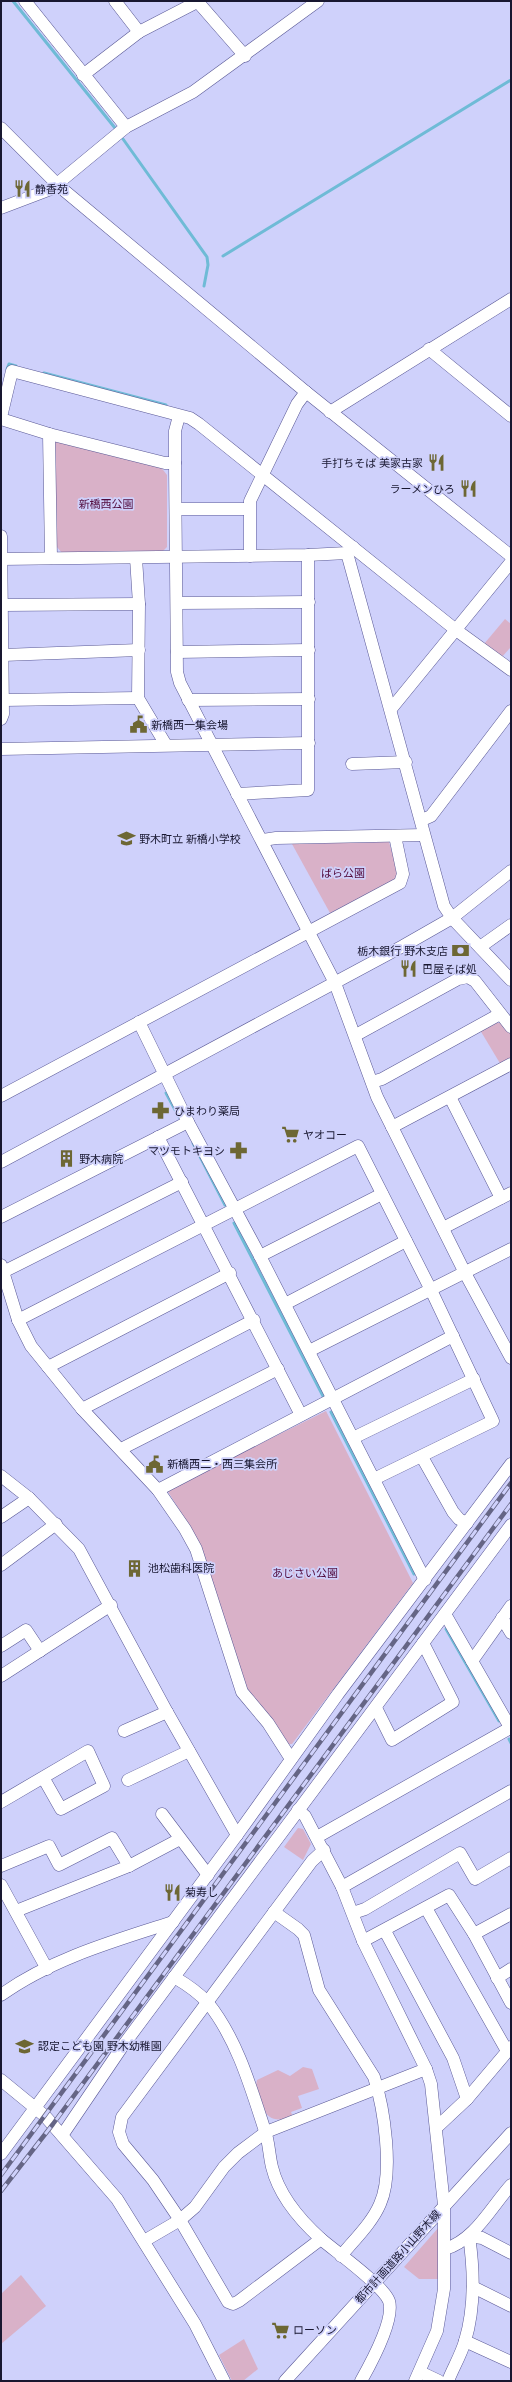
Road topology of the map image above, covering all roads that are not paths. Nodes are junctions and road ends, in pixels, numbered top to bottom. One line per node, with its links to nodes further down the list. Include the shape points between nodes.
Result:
1 (25, 1): 7 (street)
2 (115, 1): 5 (street)
3 (198, 1): 5 (street); 6 (street)
4 (318, 1): 6 (street)
5 (139, 32): 7 (street)
6 (245, 56): 8 (street, via 193,92)
7 (83, 75): 8 (street)
8 (126, 127): 10 (street)
9 (1, 128): 10 (street)
10 (58, 185): 11 (street); 14 (street)
11 (1, 208)
12 (511, 299): 13 (street)
13 (429, 349): 15 (street); 17 (street)
14 (306, 392): 15 (street); 21 (street, via 297,404)
15 (330, 412): 29 (street)
16 (179, 416): 18 (street, via 12,371); 20 (street, via 175,431); 21 (street, via 199,424)
17 (511, 416)
18 (1, 418): 19 (street)
19 (49, 434): 20 (street, via 165,463); 30 (street)
20 (175, 463): 22 (street)
21 (263, 475): 23 (street, via 250,501); 25 (street)
22 (176, 509): 23 (street); 27 (street)
23 (249, 509): 28 (street)
24 (1, 536): 32 (street)
25 (350, 550): 26 (street); 38 (street); 48 (street)
26 (308, 555): 28 (street); 34 (street)
27 (176, 556): 28 (street); 31 (street); 35 (street)
28 (250, 556)
29 (511, 556)
30 (51, 558): 31 (street); 32 (street)
31 (136, 558): 36 (street)
32 (1, 559): 37 (street)
33 (511, 562): 38 (street)
34 (309, 602): 35 (street); 40 (street)
35 (177, 603): 41 (street)
36 (139, 604): 37 (street); 39 (street)
37 (2, 605): 42 (street)
38 (456, 630): 43 (street); 48 (street)
39 (139, 650): 42 (street); 44 (street)
40 (309, 650): 41 (street); 45 (street)
41 (177, 652): 47 (street, via 177,672)
42 (3, 655): 46 (street)
43 (511, 670)
44 (138, 698): 46 (street); 52 (street)
45 (309, 699): 47 (street); 51 (street)
46 (3, 700): 50 (street)
47 (188, 700): 53 (street)
48 (391, 709): 55 (street)
49 (511, 711): 58 (street, via 431,816)
50 (1, 719)
51 (309, 743): 53 (street); 57 (street, via 308,790)
52 (166, 745): 53 (street); 54 (street)
53 (212, 745): 57 (street)
54 (1, 749)
55 (406, 762): 56 (street); 58 (street)
56 (352, 764)
57 (237, 794): 61 (street)
58 (422, 820): 59 (street)
59 (424, 835): 60 (street); 63 (street, via 444,906)
60 (395, 836): 61 (street); 65 (street, via 403,874 400,883)
61 (263, 840): 65 (street)
62 (511, 871): 63 (street)
63 (452, 918): 66 (street); 68 (street)
64 (511, 925): 66 (street)
65 (309, 931): 68 (street); 70 (street)
66 (480, 947): 67 (street)
67 (511, 980)
68 (335, 983): 72 (street); 74 (street)
69 (500, 1014): 71 (street); 72 (street, via 475,981 468,977); 75 (street, via 382,1079)
70 (139, 1022): 74 (street); 76 (street)
71 (511, 1027)
72 (356, 1034): 75 (street)
73 (511, 1064): 77 (street)
74 (165, 1075): 78 (street); 81 (street)
75 (372, 1082): 79 (street)
76 (1, 1096)
77 (450, 1098): 79 (street); 84 (street)
78 (188, 1122): 80 (street); 85 (street)
79 (392, 1127): 88 (street)
80 (158, 1137): 82 (street); 86 (street)
81 (1, 1162)
82 (182, 1182): 87 (street); 92 (street)
83 (382, 1194): 85 (street, via 358,1146); 89 (street); 91 (street)
84 (506, 1196): 88 (street)
85 (234, 1210): 87 (street); 91 (street)
86 (1, 1218)
87 (204, 1226): 93 (street); 97 (street)
88 (443, 1228): 94 (street)
89 (406, 1241): 95 (street); 96 (street)
90 (511, 1249): 94 (street)
91 (260, 1256): 96 (street)
92 (2, 1268): 97 (street)
93 (230, 1272): 98 (street); 102 (street)
94 (465, 1273): 95 (street); 101 (street)
95 (431, 1290): 99 (street); 100 (street)
96 (285, 1304): 100 (street)
97 (18, 1320): 102 (street, via 31,1346)
98 (254, 1320): 103 (street); 106 (street)
99 (453, 1336): 104 (street); 105 (street)
100 (309, 1351): 105 (street)
101 (511, 1358)
102 (48, 1367): 106 (street)
103 (278, 1369): 107 (street); 109 (street)
104 (474, 1379): 108 (street); 110 (street, via 493,1421)
105 (333, 1399): 107 (street); 108 (street)
106 (82, 1409): 109 (street)
107 (301, 1415): 114 (street)
108 (353, 1438): 113 (street)
109 (121, 1449): 114 (street)
110 (422, 1457): 113 (street); 117 (street, via 453,1512)
111 (511, 1464): 117 (street)
112 (1, 1476): 115 (street)
113 (374, 1479): 121 (street)
114 (158, 1490): 137 (street, via 196,1549 242,1692 268,1723)
115 (29, 1498): 116 (street); 118 (street)
116 (1, 1517)
117 (467, 1523): 121 (street)
118 (56, 1524): 120 (street); 122 (street, via 79,1549)
119 (511, 1525): 124 (street)
120 (1, 1565)
121 (425, 1580): 137 (street)
122 (111, 1605): 129 (street); 133 (street)
123 (511, 1606): 125 (street)
124 (446, 1614): 127 (street); 130 (street)
125 (502, 1618): 126 (street); 130 (street)
126 (511, 1633)
127 (424, 1643): 132 (street); 132 (street, via 453,1702 392,1740)
128 (1, 1646): 129 (street, via 26,1630)
129 (40, 1651): 131 (street)
130 (472, 1661): 134 (street)
131 (1, 1676)
132 (376, 1708): 142 (street)
133 (167, 1712): 135 (street); 136 (street)
134 (511, 1728): 145 (street)
135 (124, 1731)
136 (189, 1751): 139 (street); 144 (street)
137 (291, 1759): 144 (street)
138 (44, 1779): 138 (street, via 88,1751 104,1786 61,1809); 141 (street)
139 (128, 1780)
140 (511, 1791): 153 (street)
141 (1, 1802)
142 (298, 1810): 145 (street, via 305,1816); 165 (street)
143 (162, 1814): 146 (street)
144 (237, 1835): 151 (street)
145 (317, 1837): 147 (street)
146 (180, 1839): 150 (street); 151 (street)
147 (324, 1850): 153 (street); 156 (street, via 312,1861)
148 (511, 1858): 157 (street, via 475,1879 460,1853 365,1909)
149 (1, 1866): 150 (street, via 49,1846 59,1865 112,1838)
150 (129, 1866): 155 (street)
151 (208, 1875): 159 (street)
152 (1, 1885): 155 (street)
153 (342, 1887): 157 (street)
154 (426, 1908): 160 (street); 161 (street, via 449,1895); 170 (street)
155 (16, 1911): 163 (street)
156 (274, 1912): 168 (street); 173 (street, via 304,1935 319,1990 374,2077)
157 (353, 1913): 162 (street)
158 (511, 1914): 161 (street)
159 (173, 1922): 163 (street, via 104,1945); 175 (street)
160 (385, 1931): 162 (street); 174 (street, via 453,2058)
161 (474, 1934): 166 (street)
162 (363, 1942): 171 (street)
163 (47, 1969): 167 (street)
164 (511, 1969): 166 (street)
165 (174, 1977): 168 (street); 179 (street, via 122,2047)
166 (497, 1978): 169 (street)
167 (1, 1995)
168 (208, 2003): 177 (street, via 235,2049); 184 (street, via 122,2117 119,2126 123,2144 153,2180)
169 (511, 2003)
170 (509, 2049): 174 (street)
171 (426, 2069): 173 (street); 176 (street, via 431,2084)
172 (1, 2080): 175 (street)
173 (378, 2089): 177 (street); 190 (street, via 386,2153 384,2191 375,2214)
174 (466, 2099): 176 (street)
175 (35, 2109): 179 (street); 180 (street)
176 (436, 2128): 183 (street)
177 (266, 2132): 184 (street, via 224,2167 195,2207); 186 (street, via 273,2168 284,2194 305,2224)
178 (511, 2133): 183 (street, 都市計画道路小山野木線)
179 (63, 2134): 187 (street, via 117,2199)
180 (1, 2154)
181 (511, 2185): 182 (street)
182 (507, 2196): 185 (street)
183 (444, 2205): 188 (street); 191 (street, 都市計画道路小山野木線)
184 (180, 2220): 186 (street, via 228,2302 233,2304); 187 (street)
185 (469, 2236): 188 (street); 189 (street, via 482,2238); 192 (street)
186 (321, 2239): 190 (street)
187 (144, 2241): 197 (street, via 195,2324)
188 (445, 2249): 196 (street, via 442,2312 438,2331)
189 (511, 2253)
190 (341, 2256): 191 (street)
191 (374, 2283): 198 (street, 都市計画道路小山野木線); 199 (street, via 387,2298 389,2313 376,2353)
192 (474, 2287): 193 (street); 194 (street)
193 (511, 2306)
194 (465, 2341): 195 (street); 201 (street)
195 (511, 2362)
196 (417, 2376): 200 (street)
197 (224, 2381)
198 (285, 2381)
199 (361, 2381)
200 (439, 2381)
201 (448, 2381)

